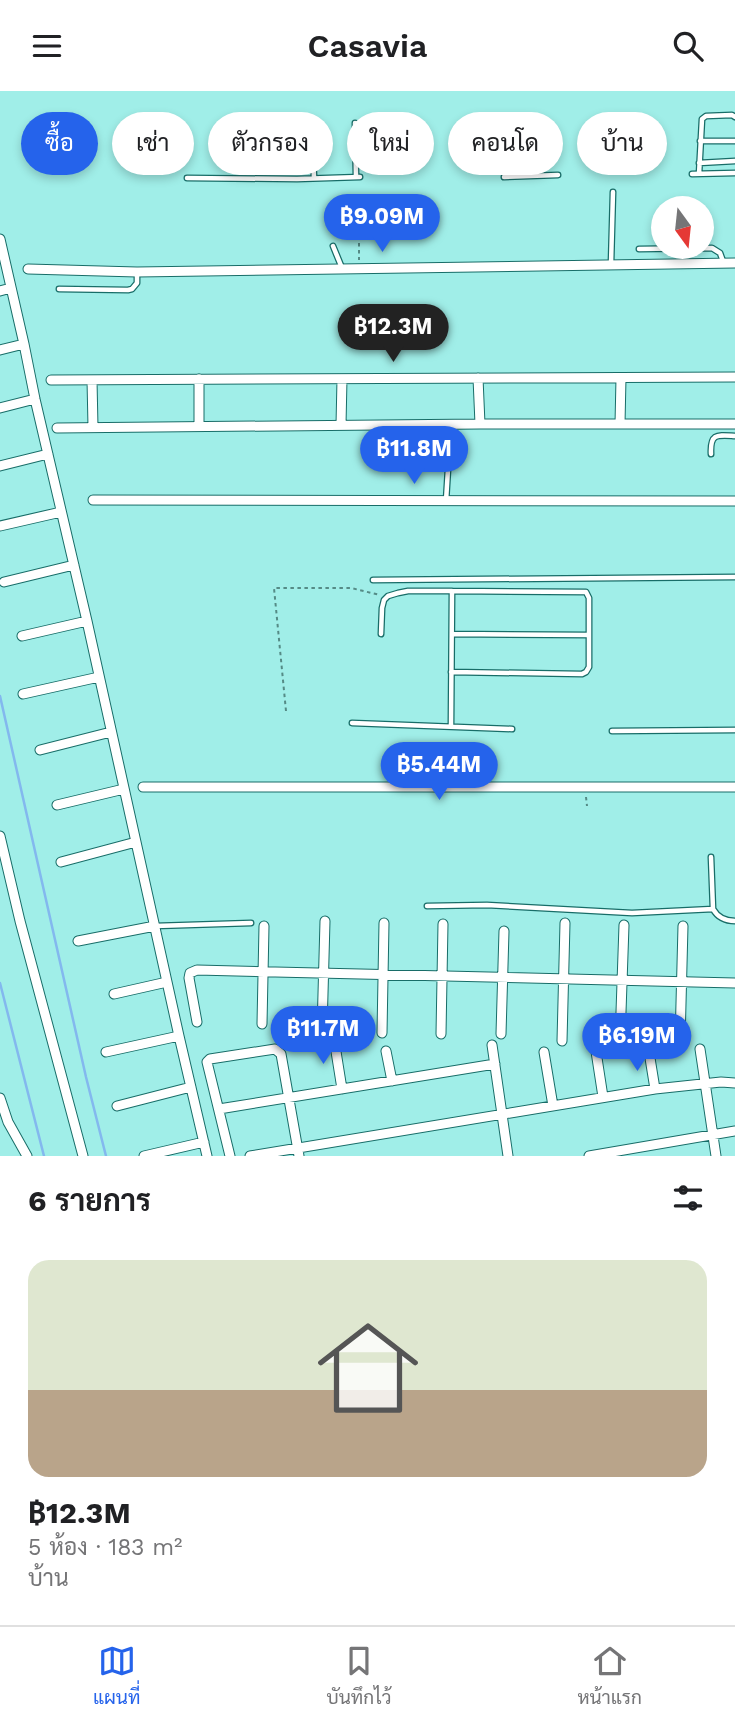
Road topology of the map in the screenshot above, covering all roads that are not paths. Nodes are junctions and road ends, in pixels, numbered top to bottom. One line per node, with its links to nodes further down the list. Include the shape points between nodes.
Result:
1 (735, 117): 2 (lane, via 706,117)
2 (700, 141): 3 (lane); 5 (lane)
3 (735, 141)
4 (735, 161): 5 (lane)
5 (699, 163): 8 (lane)
6 (735, 173): 8 (lane)
7 (692, 174): 8 (lane)
8 (699, 174)
9 (314, 175): 13 (lane)
10 (358, 175): 13 (lane)
11 (558, 175): 12 (lane)
12 (504, 177)
13 (314, 178): 14 (lane)
14 (187, 179)
15 (613, 192): 21 (lane)
16 (0, 239): 25 (street)
17 (333, 246): 23 (lane)
18 (639, 249): 20 (lane, via 712,249 720,253)
19 (735, 263): 20 (street)
20 (724, 264): 21 (street)
21 (611, 265): 23 (street)
22 (28, 269): 24 (street)
23 (342, 269): 24 (street)
24 (137, 272): 26 (lane, via 135,287 128,290)
25 (11, 288): 27 (street); 28 (street)
26 (59, 289)
27 (0, 291)
28 (24, 344): 29 (street); 37 (street)
29 (0, 350)
30 (735, 377): 32 (street)
31 (478, 378): 32 (street); 34 (street); 39 (street)
32 (621, 378): 40 (street)
33 (199, 379): 34 (street); 36 (street); 43 (street)
34 (342, 379): 42 (street)
35 (51, 380): 36 (street)
36 (92, 380): 44 (street)
37 (35, 399): 38 (street); 48 (street)
38 (0, 408)
39 (480, 424): 40 (street); 42 (street)
40 (620, 424): 41 (street)
41 (735, 424)
42 (341, 425): 43 (street)
43 (199, 426): 44 (street)
44 (93, 427): 45 (street)
45 (57, 428)
46 (450, 434): 52 (lane)
47 (735, 436): 49 (lane, via 713,438)
48 (48, 454): 50 (street); 54 (street)
49 (711, 454)
50 (0, 466)
51 (93, 500): 52 (street)
52 (446, 501): 53 (street)
53 (735, 501)
54 (61, 512): 55 (street); 56 (street)
55 (0, 526)
56 (74, 565): 59 (street); 61 (street)
57 (735, 577): 58 (lane)
58 (373, 580)
59 (4, 582)
60 (452, 591): 62 (lane, via 388,596 382,608); 63 (lane); 64 (lane, via 586,592)
61 (86, 621): 65 (street); 67 (street)
62 (381, 634)
63 (452, 634): 64 (lane); 66 (lane)
64 (589, 635): 66 (lane, via 589,667 582,674)
65 (22, 636)
66 (452, 672): 70 (lane)
67 (99, 677): 68 (street); 74 (street)
68 (23, 695)
69 (352, 723): 70 (lane)
70 (451, 726): 71 (lane)
71 (512, 729)
72 (735, 730): 73 (lane)
73 (612, 731)
74 (111, 732): 75 (street); 78 (street)
75 (40, 750)
76 (143, 787): 77 (street)
77 (735, 787)
78 (124, 789): 79 (street); 81 (street)
79 (57, 805)
80 (0, 837): 146 (street)
81 (136, 842): 83 (street); 93 (street)
82 (711, 857): 85 (lane)
83 (61, 862)
84 (427, 906): 85 (lane, via 632,913)
85 (713, 909): 87 (lane, via 722,919)
86 (325, 921): 99 (street)
87 (735, 921)
88 (250, 923): 93 (lane)
89 (384, 923): 100 (street)
90 (565, 923): 103 (street)
91 (443, 924): 101 (street)
92 (624, 925): 104 (street)
93 (155, 926): 97 (street); 106 (street)
94 (264, 926): 98 (street)
95 (683, 926): 105 (street)
96 (504, 931): 102 (street)
97 (78, 941)
98 (262, 972): 99 (street); 109 (street, via 190,972); 110 (street)
99 (324, 974): 100 (street); 111 (street)
100 (383, 974): 101 (street); 112 (street)
101 (442, 975): 102 (street); 113 (street)
102 (503, 977): 103 (street); 114 (street)
103 (562, 979): 104 (street); 117 (street)
104 (621, 980): 105 (street); 118 (street)
105 (682, 981): 107 (street); 119 (street)
106 (167, 982): 108 (street); 115 (street)
107 (735, 983)
108 (114, 994)
109 (197, 1022)
110 (262, 1024)
111 (322, 1030)
112 (382, 1033)
113 (441, 1034)
114 (501, 1034)
115 (179, 1036): 124 (street); 131 (street)
116 (334, 1039): 132 (street)
117 (562, 1041)
118 (620, 1041)
119 (680, 1042)
120 (492, 1045): 127 (street)
121 (595, 1045): 135 (street)
122 (700, 1049): 130 (street)
123 (386, 1051): 128 (street)
124 (106, 1052)
125 (544, 1052): 138 (street)
126 (649, 1052): 133 (street)
127 (495, 1064): 128 (street); 140 (street)
128 (392, 1081): 132 (street)
129 (735, 1083): 130 (street)
130 (706, 1084): 133 (street); 142 (street)
131 (191, 1087): 137 (street); 143 (street)
132 (342, 1089): 134 (street)
133 (655, 1089): 135 (street)
134 (289, 1097): 139 (street); 139 (street, via 281,1054 275,1049 211,1059 207,1062); 144 (street)
135 (603, 1097): 138 (street)
136 (0, 1098): 145 (street)
137 (117, 1106)
138 (553, 1106): 140 (street)
139 (219, 1109): 149 (street)
140 (502, 1115): 144 (street); 151 (street)
141 (735, 1131): 142 (street)
142 (712, 1135): 152 (street); 153 (street)
143 (204, 1142): 147 (street); 148 (street)
144 (298, 1152): 150 (street)
145 (27, 1156)
146 (83, 1156)
147 (144, 1156)
148 (207, 1156)
149 (230, 1156)
150 (250, 1156)
151 (508, 1156)
152 (589, 1156)
153 (716, 1156)

